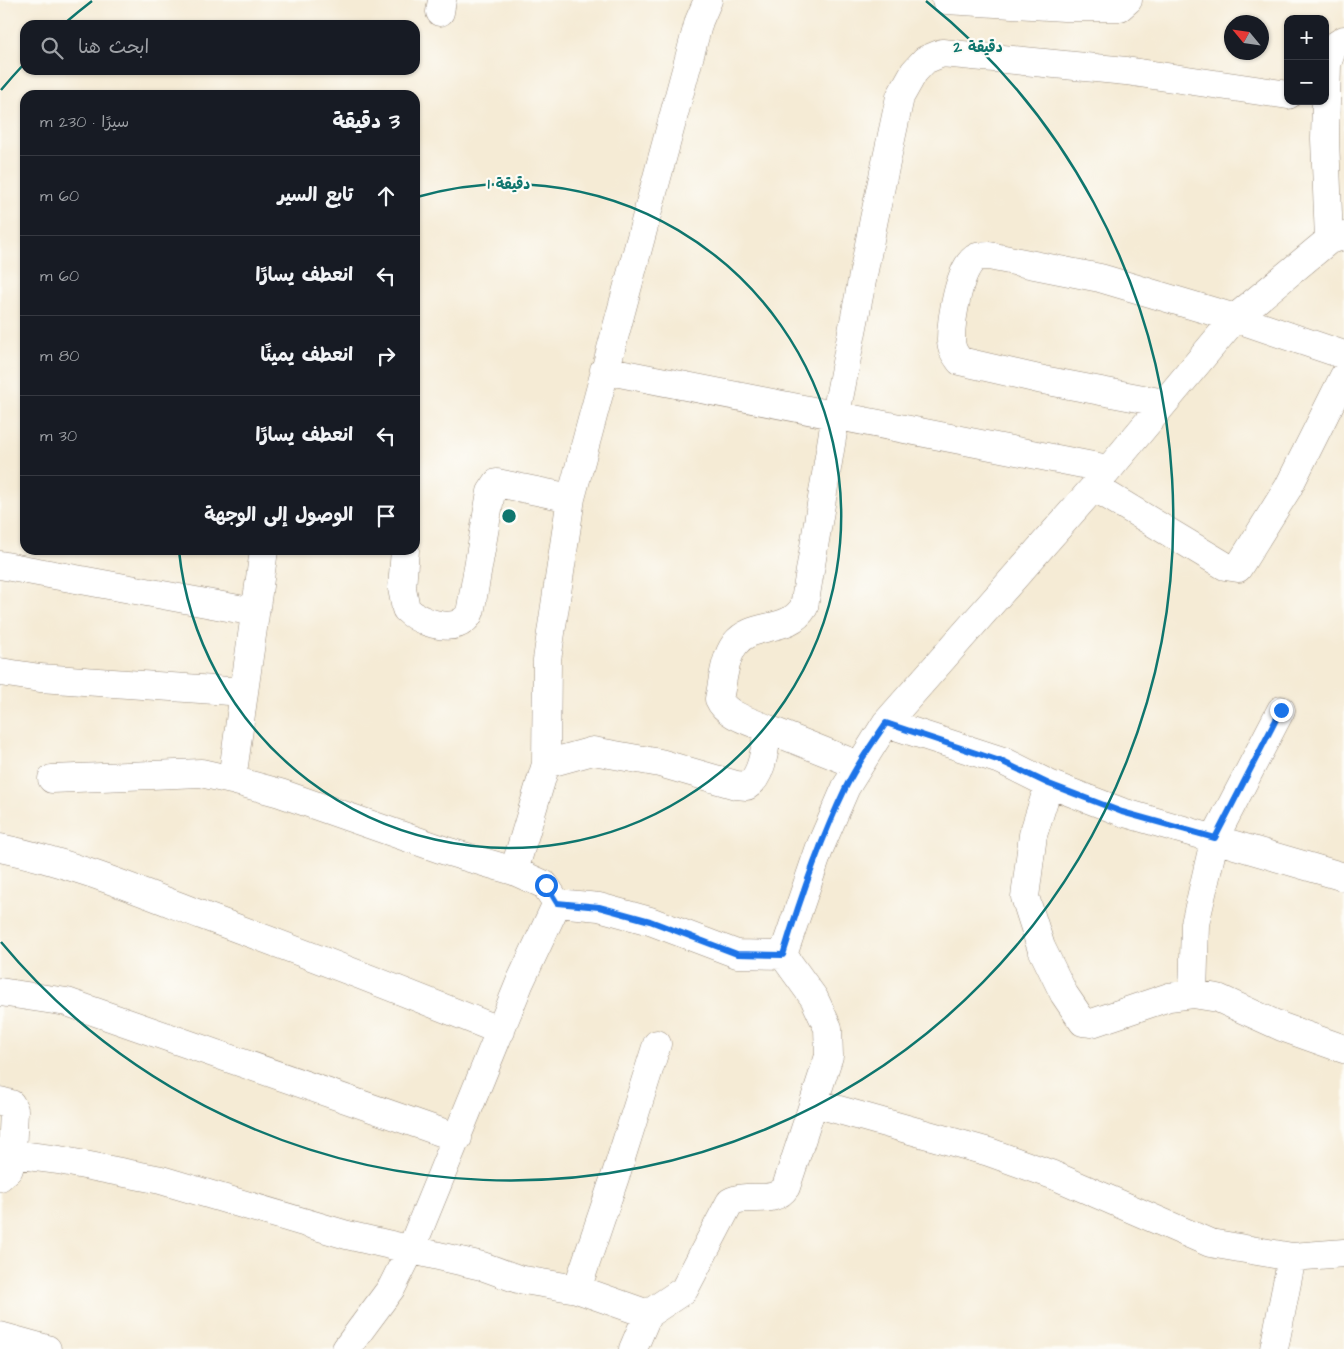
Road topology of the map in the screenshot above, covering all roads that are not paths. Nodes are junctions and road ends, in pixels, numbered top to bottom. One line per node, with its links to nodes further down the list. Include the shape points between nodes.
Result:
1 (708, 0): 11 (street, via 699,21)
2 (946, 0): 3 (street, via 1064,7 1120,6)
3 (1128, 0)
4 (1344, 40): 5 (street, via 1337,43)
5 (1328, 60)
6 (1284, 94): 14 (street, via 1126,71 942,53 925,60 900,97)
7 (1326, 105): 8 (street, via 1325,139)
8 (1336, 238): 9 (street)
9 (1235, 318): 10 (street); 13 (street); 13 (street, via 1100,278 989,256 977,257 971,262 956,299 952,332 954,353 960,361)
10 (1344, 355)
11 (604, 370): 14 (street); 16 (street)
12 (1344, 376): 15 (street, via 1288,488 1238,568 1225,566)
13 (1164, 403): 15 (street)
14 (836, 414): 15 (street); 25 (street, via 804,607 793,621 748,634 736,643 730,654 719,699 730,712)
15 (1101, 478): 24 (street)
16 (571, 498): 18 (street, via 497,483 491,492 472,602 469,613 459,624 422,621 406,609 402,588); 26 (street, via 547,660)
17 (263, 555): 20 (street)
18 (405, 555)
19 (0, 565): 20 (street)
20 (255, 612): 22 (street)
21 (0, 672): 22 (street, via 40,678)
22 (244, 692): 29 (street)
23 (1281, 710): 31 (street)
24 (886, 723): 27 (street); 30 (street, via 1003,762)
25 (768, 729): 26 (street, via 758,770 747,786 660,763 593,751); 27 (street)
26 (546, 764): 33 (street)
27 (858, 765): 36 (street, via 820,847)
28 (52, 779): 29 (street, via 201,773)
29 (232, 780): 33 (street, via 280,793 446,852)
30 (1049, 784): 31 (street, via 1122,812); 38 (street, via 1033,835 1025,897 1041,947 1079,1018 1086,1024 1092,1023 1168,997)
31 (1215, 838): 34 (street); 38 (street, via 1195,924)
32 (0, 848): 39 (street, via 42,856 168,902)
33 (514, 871): 35 (street, via 546,885)
34 (1344, 877)
35 (557, 903): 36 (street, via 599,907 650,921 737,954); 39 (street)
36 (783, 955): 43 (street, via 814,998 828,1028 829,1056)
37 (0, 992): 44 (street, via 66,1002)
38 (1193, 994): 41 (street, via 1218,998 1282,1027)
39 (501, 1031): 44 (street)
40 (657, 1044): 49 (street)
41 (1344, 1049)
42 (0, 1101): 45 (street, via 11,1104 14,1110)
43 (814, 1103): 48 (street, via 989,1152 1210,1243); 50 (street, via 782,1193 769,1197 737,1197 730,1202 684,1290)
44 (458, 1138): 46 (street)
45 (6, 1165): 46 (street, via 59,1160 160,1180 347,1235)
46 (411, 1249): 49 (street, via 518,1278); 53 (street, via 392,1287)
47 (1344, 1253): 48 (street)
48 (1292, 1258): 55 (street)
49 (577, 1289): 50 (street)
50 (648, 1314): 54 (street)
51 (0, 1336): 52 (street)
52 (47, 1349)
53 (346, 1349)
54 (633, 1349)
55 (1274, 1349)

